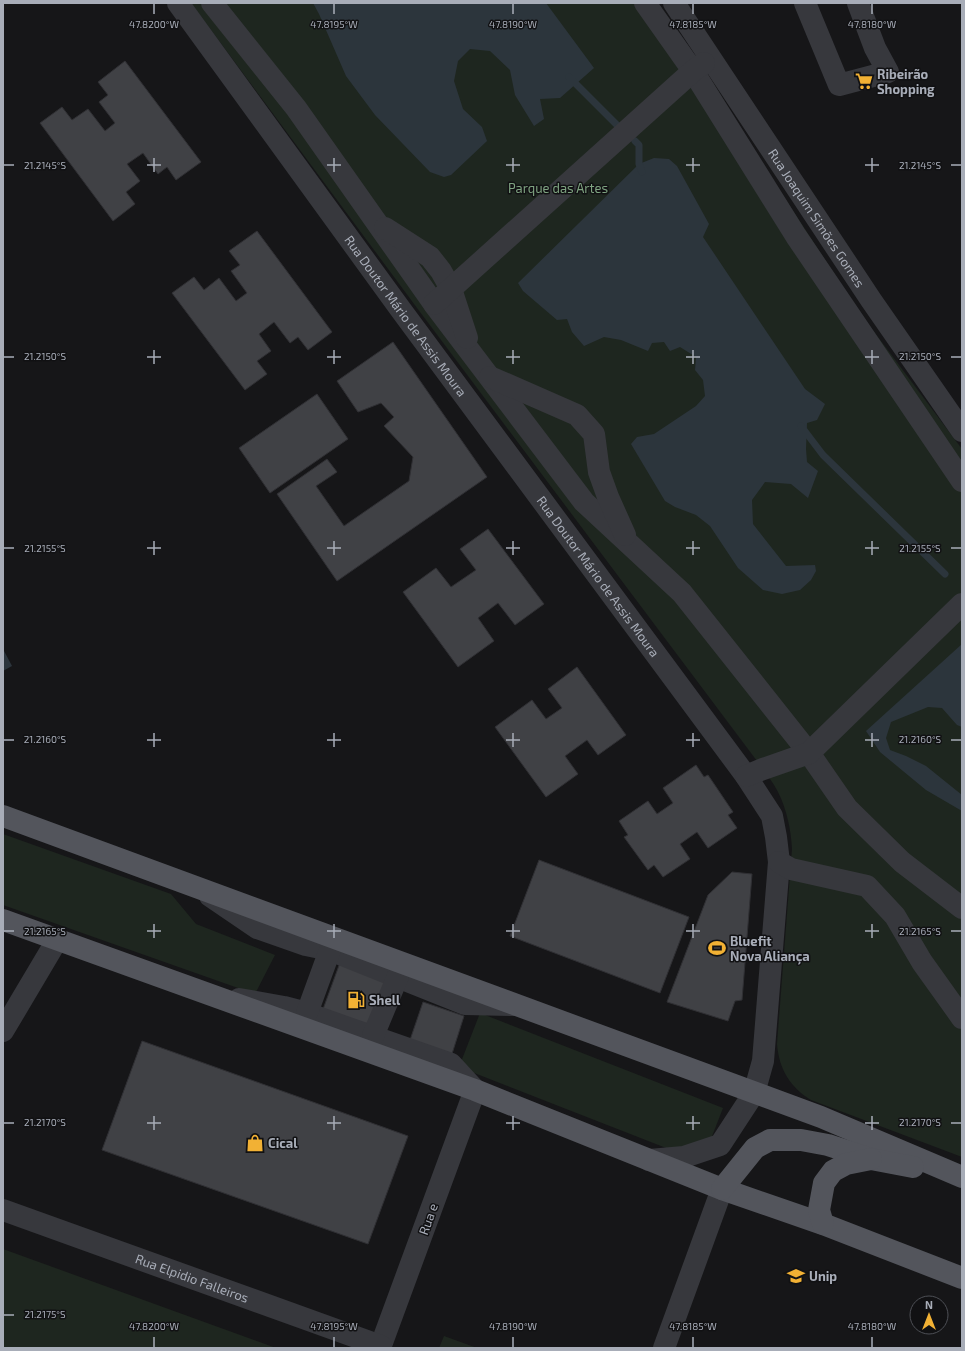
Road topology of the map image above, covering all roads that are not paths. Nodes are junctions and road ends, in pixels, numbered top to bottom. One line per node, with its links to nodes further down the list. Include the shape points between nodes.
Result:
1 (178, 3): 19 (street, Rua Doutor Mário de Assis Moura, via 401,310)
2 (212, 3): 9 (street, via 296,108)
3 (645, 3): 8 (street)
4 (674, 3): 7 (street, Rua Joaquim Simões Gomes)
5 (805, 3): 6 (street, via 839,85 888,72 875,48)
6 (858, 3)
7 (711, 57): 8 (street); 14 (street, Rua Joaquim Simões Gomes, via 871,300)
8 (693, 71): 10 (street); 15 (street, via 796,236)
9 (377, 224): 10 (street, via 430,257); 11 (street)
10 (451, 289): 11 (street); 12 (street)
11 (434, 304): 12 (street)
12 (472, 354): 13 (street)
13 (489, 377): 16 (street, via 584,502); 16 (street, via 577,415 594,434 600,472 608,497)
14 (962, 431)
15 (962, 481)
16 (630, 544): 18 (street, via 682,593)
17 (962, 604): 18 (street)
18 (808, 753): 19 (street); 23 (street, via 847,808 902,862)
19 (746, 776): 21 (street, Rua Doutor Mário de Assis Moura, via 772,816)
20 (3, 816): 22 (main road)
21 (779, 862): 31 (street, via 791,869 867,886 895,916 922,962); 35 (street, Rua Doutor Mário de Assis Moura, via 763,1060)
22 (196, 887): 26 (street, via 257,928 306,945); 29 (main road)
23 (962, 908)
24 (3, 920): 25 (main road)
25 (57, 940): 28 (main road); 32 (street)
26 (330, 950): 27 (street); 30 (street)
27 (398, 976): 29 (street, via 466,1004); 33 (street)
28 (204, 993): 30 (street, via 284,1006); 34 (main road)
29 (519, 1005): 35 (main road)
30 (307, 1013): 33 (street)
31 (962, 1018)
32 (3, 1031)
33 (373, 1036): 34 (street, via 451,1064)
34 (475, 1090): 37 (main road); 43 (street, Rua e)
35 (754, 1093): 37 (street, Rua Doutor Mário de Assis Moura, via 720,1145 684,1158); 38 (main road, via 821,1117)
36 (871, 1159): 38 (main road); 39 (main road, via 828,1145 801,1140 770,1140 755,1148); 41 (main road, via 846,1164 833,1171 824,1183 819,1210)
37 (649, 1160): 39 (main road)
38 (957, 1176)
39 (722, 1189): 41 (main road); 44 (street)
40 (3, 1210): 43 (street, Rua Elpidio Falleiros)
41 (823, 1224): 42 (main road)
42 (962, 1278)
43 (380, 1347)
44 (664, 1348)

